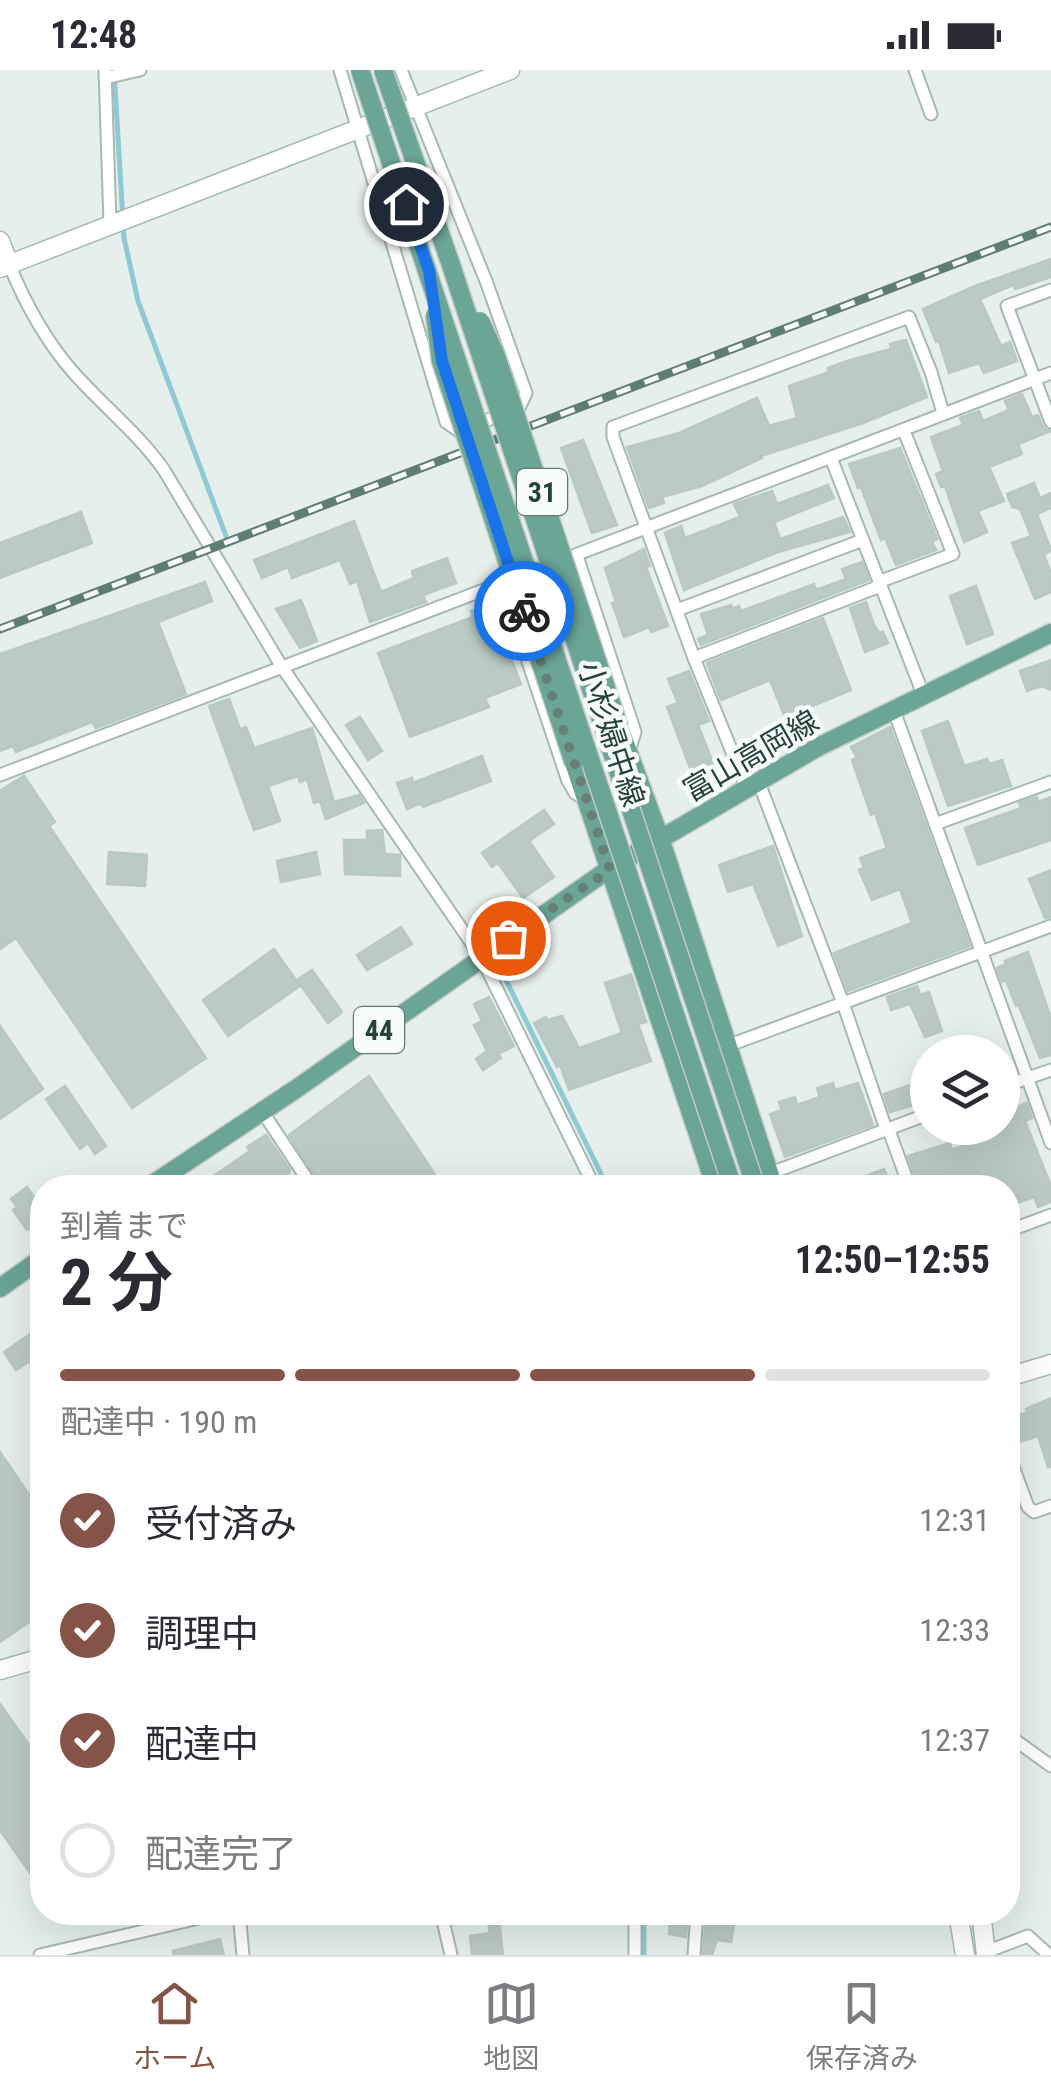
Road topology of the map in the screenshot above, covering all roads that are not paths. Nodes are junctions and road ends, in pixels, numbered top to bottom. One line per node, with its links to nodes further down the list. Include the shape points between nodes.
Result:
1 (140, 70): 8 (street)
2 (340, 70): 11 (street)
3 (360, 70): 16 (main road, 小杉婦中線 / 31, bridge)
4 (384, 70): 14 (main road, 小杉婦中線 / 31, bridge)
5 (401, 70): 9 (street)
6 (510, 70): 9 (street)
7 (915, 70): 10 (street)
8 (105, 74): 12 (street)
9 (414, 107): 11 (street); 11 (street, via 526,393 519,408 459,431 446,422)
10 (931, 114)
11 (355, 130): 12 (street)
12 (110, 223): 15 (street)
13 (0, 242): 15 (street)
14 (450, 262): 35 (main road, 31, bridge, via 495,353); 60 (main road, 小杉婦中線 / 31, bridge)
15 (4, 266): 32 (street, via 72,371 144,441)
16 (429, 271): 39 (main road, 31, bridge, via 442,361); 59 (main road, 小杉婦中線 / 31, bridge)
17 (1051, 290): 19 (street, via 1007,306)
18 (1051, 373): 19 (street)
19 (1035, 379): 20 (street); 21 (street)
20 (943, 413): 22 (street); 24 (street, via 909,317 613,427)
21 (1051, 422)
22 (904, 431): 23 (street); 27 (street, via 953,554)
23 (832, 458): 24 (street); 25 (street)
24 (647, 529): 26 (street); 29 (street)
25 (863, 540): 27 (street); 29 (street)
26 (578, 556): 28 (street); 35 (street, via 635,732)
27 (881, 581): 31 (street); 33 (street)
28 (502, 584): 32 (street); 39 (street, via 568,780)
29 (677, 610): 31 (street)
30 (1051, 633): 33 (main road, 富山高岡線 / 44)
31 (694, 658): 38 (street)
32 (282, 667): 36 (street); 45 (street)
33 (923, 694): 34 (main road, 富山高岡線 / 44)
34 (893, 708): 38 (main road, 富山高岡線 / 44); 40 (street)
35 (628, 752): 41 (main road, 31)
36 (0, 775)
37 (1051, 782): 40 (street)
38 (753, 786): 41 (main road, 富山高岡線 / 44); 46 (street)
39 (587, 802): 42 (main road, 31)
40 (935, 824): 44 (street)
41 (661, 841): 42 (main road, 富山高岡線 / 44); 47 (main road, 31)
42 (610, 870): 45 (main road, 富山高岡線 / 44); 58 (main road, 31)
43 (1051, 926): 44 (street)
44 (982, 952): 46 (street); 49 (street)
45 (481, 958): 51 (main road, 富山高岡線 / 44); 57 (street)
46 (843, 1003): 47 (street); 53 (street)
47 (727, 1046): 61 (main road, 31)
48 (1051, 1070): 49 (street)
49 (1028, 1078): 50 (street); 54 (street)
50 (1020, 1081)
51 (262, 1111): 55 (main road, 富山高岡線 / 44); 56 (street)
52 (910, 1121): 53 (street)
53 (887, 1129): 62 (street); 63 (street)
54 (1051, 1143)
55 (168, 1175)
56 (304, 1175)
57 (589, 1175)
58 (712, 1175)
59 (729, 1175)
60 (764, 1175)
61 (764, 1175)
62 (775, 1175)
63 (905, 1175)
64 (1051, 1215): 65 (street)
65 (1020, 1227)
66 (30, 1269): 67 (main road)
67 (0, 1288)
68 (1050, 1366): 69 (street)
69 (1020, 1374)
70 (1020, 1485): 71 (street, via 1034,1512)
71 (1051, 1506)
72 (30, 1661): 73 (street)
73 (0, 1670)
74 (1020, 1743): 75 (street)
75 (1051, 1766)
76 (169, 1925): 84 (street)
77 (240, 1925): 85 (street)
78 (444, 1925): 86 (street)
79 (635, 1925): 87 (street)
80 (696, 1925): 88 (street)
81 (960, 1925): 89 (street)
82 (983, 1925): 83 (street)
83 (986, 1953): 90 (street, via 1028,1936)
84 (40, 1955)
85 (243, 1955)
86 (451, 1955)
87 (635, 1955)
88 (694, 1955)
89 (965, 1955)
90 (1049, 1955)

